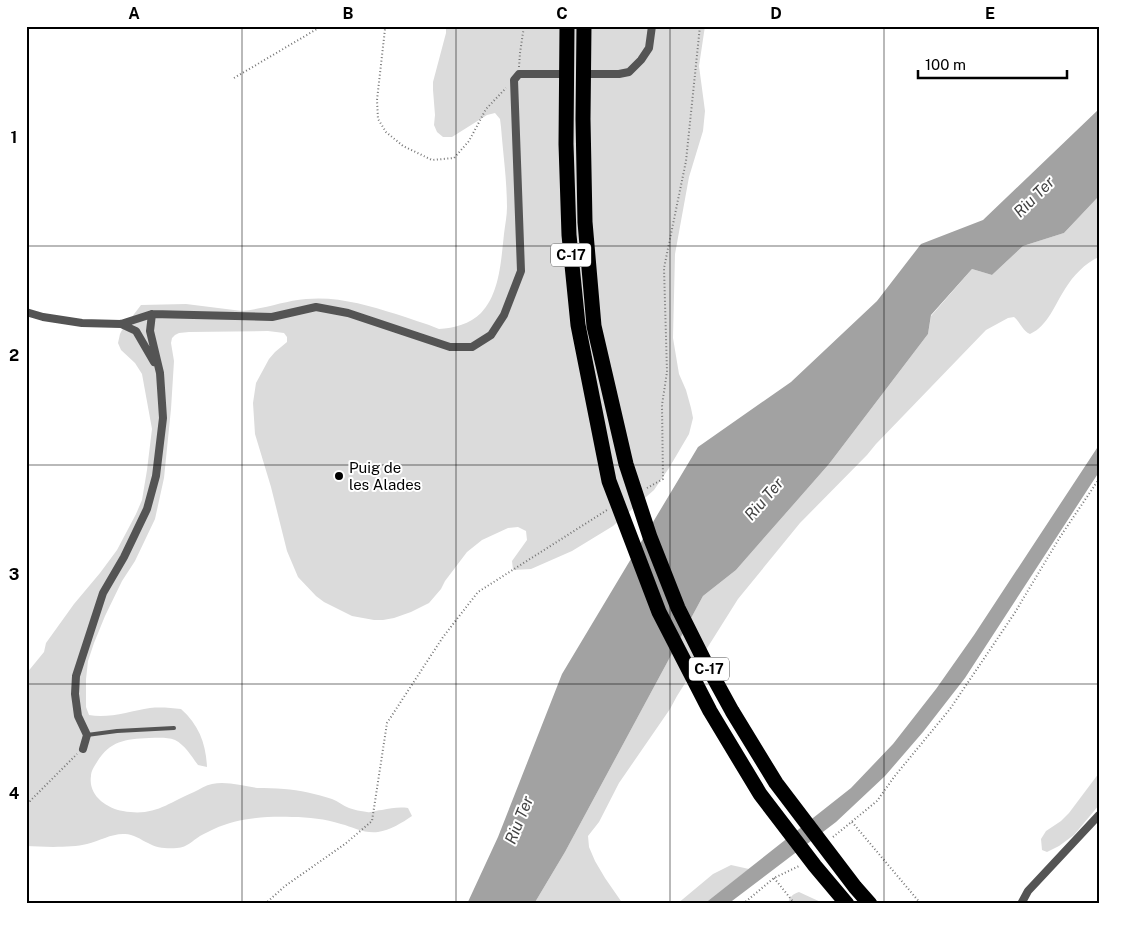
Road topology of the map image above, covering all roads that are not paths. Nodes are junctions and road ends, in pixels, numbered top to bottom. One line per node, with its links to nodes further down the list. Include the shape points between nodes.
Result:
1 (567, 26): 12 (highway, C-17, via 566,144 570,245 578,325 609,481 659,612 710,711 760,794)
2 (584, 26): 13 (highway, C-17, via 585,222 594,326 626,464 678,608 704,660 776,784 829,848 854,888)
3 (652, 26): 5 (street, via 649,48 629,72 517,77 521,271 504,315 490,335 472,347 450,346 348,313 316,307 272,317)
4 (26, 312): 6 (street, via 82,323)
5 (152, 314): 6 (street); 7 (street, via 150,330)
6 (121, 324): 7 (street, via 136,331)
7 (160, 372): 9 (street, via 163,418 156,476 146,509 104,593 76,676 78,716)
8 (174, 728): 9 (lane)
9 (87, 735): 10 (street)
10 (83, 749)
11 (1099, 815): 14 (street, via 1028,891)
12 (847, 904)
13 (870, 904)
14 (1021, 904)

